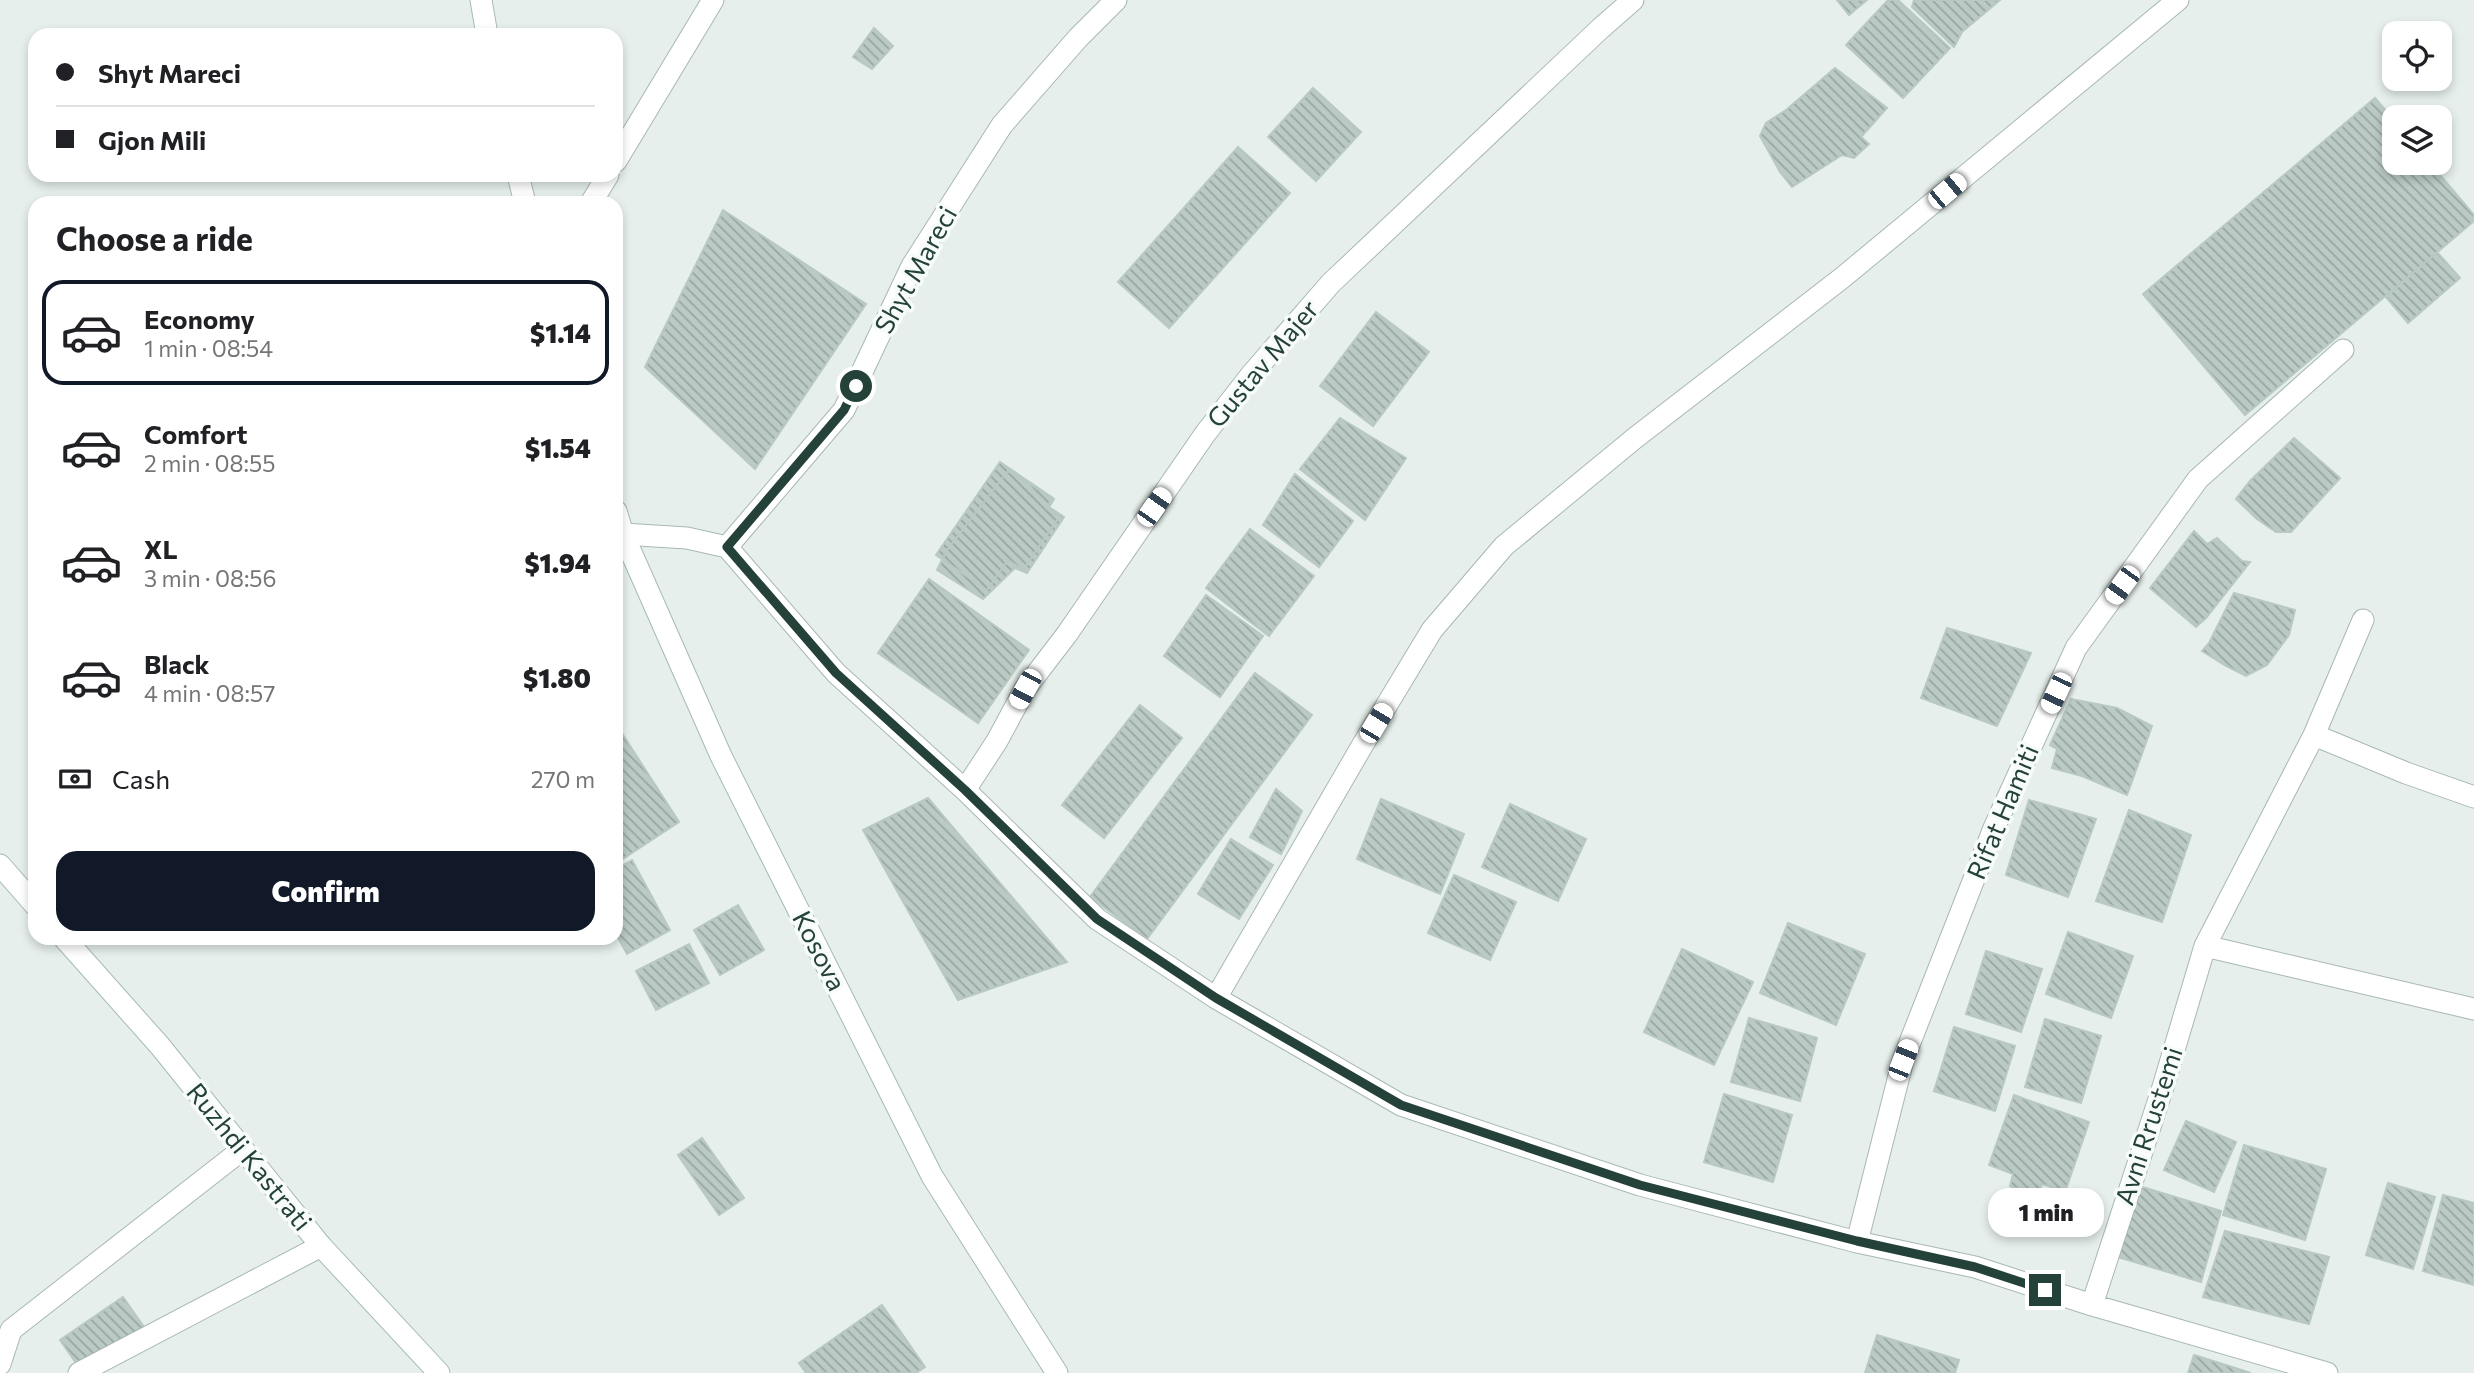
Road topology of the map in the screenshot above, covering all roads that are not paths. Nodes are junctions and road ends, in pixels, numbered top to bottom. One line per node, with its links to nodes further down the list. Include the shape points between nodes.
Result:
1 (481, 0): 6 (street)
2 (713, 0): 7 (street)
3 (1116, 0): 10 (street, Shyt Mareci, via 1002,125 912,266 844,410)
4 (1633, 0): 13 (street, Gustav Majer, via 1331,282 1251,375 1025,689)
5 (2178, 0): 19 (street, via 1842,278 1504,546 1433,630)
6 (486, 28)
7 (623, 149)
8 (2343, 350): 22 (street, Rifat Hamiti, via 2198,479 2076,648 1994,828 1903,1060)
9 (623, 534): 10 (street, via 687,538); 28 (street, Kosova, via 721,756 932,1176)
10 (727, 547): 13 (street, via 836,673)
11 (2363, 620): 12 (street, Avni Rrustemi)
12 (2314, 735): 14 (street); 18 (street, Avni Rrustemi)
13 (965, 790): 19 (street, via 1097,919)
14 (2474, 797)
15 (0, 865): 16 (street)
16 (28, 897)
17 (70, 945): 21 (street, Ruzhdi Kastrati)
18 (2205, 946): 20 (street); 24 (street, Avni Rrustemi)
19 (1216, 998): 22 (street, via 1401,1105 1640,1185)
20 (2474, 1009)
21 (243, 1149): 23 (street, Ruzhdi Kastrati); 25 (street, via 11,1330)
22 (1857, 1241): 24 (street, via 1975,1267)
23 (321, 1246): 26 (street); 27 (street, Ruzhdi Kastrati)
24 (2092, 1305): 29 (street)
25 (0, 1364)
26 (79, 1373)
27 (439, 1373)
28 (1057, 1373)
29 (2326, 1373)

